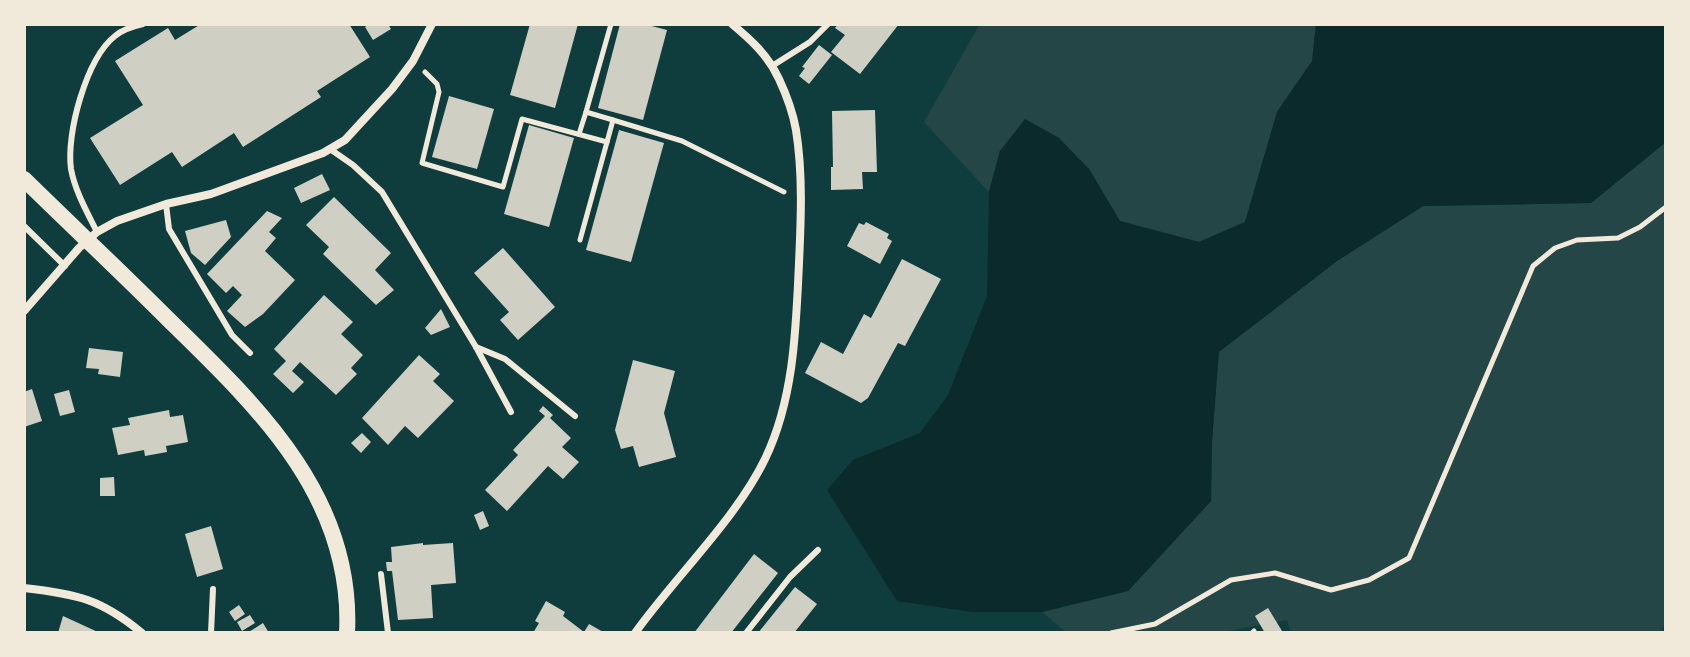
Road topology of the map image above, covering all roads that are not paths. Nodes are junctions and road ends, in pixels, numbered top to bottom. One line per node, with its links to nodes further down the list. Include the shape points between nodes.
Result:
1 (143, 24): 10 (lane, via 114,36 98,58 71,141 74,182)
2 (432, 24): 6 (street, via 413,61 365,121)
3 (732, 24): 5 (street)
4 (828, 24): 5 (lane)
5 (772, 66): 25 (street, via 796,128 800,197 788,384 775,436 743,496)
6 (330, 149): 8 (street, via 211,194); 13 (lane, via 382,192)
7 (24, 179): 23 (main road, via 250,401 298,462 337,553)
8 (166, 204): 10 (street); 14 (lane, via 169,229 232,335)
9 (24, 226): 11 (lane)
10 (97, 232): 11 (street)
11 (65, 266): 12 (street)
12 (24, 311)
13 (476, 347): 15 (lane); 16 (lane, via 505,359)
14 (250, 353)
15 (511, 412)
16 (575, 416)
17 (818, 550): 26 (lane)
18 (381, 574): 24 (lane)
19 (24, 588): 21 (street, via 93,600)
20 (213, 589): 22 (lane)
21 (142, 633)
22 (211, 633)
23 (347, 633)
24 (388, 633)
25 (635, 633)
26 (746, 633)

